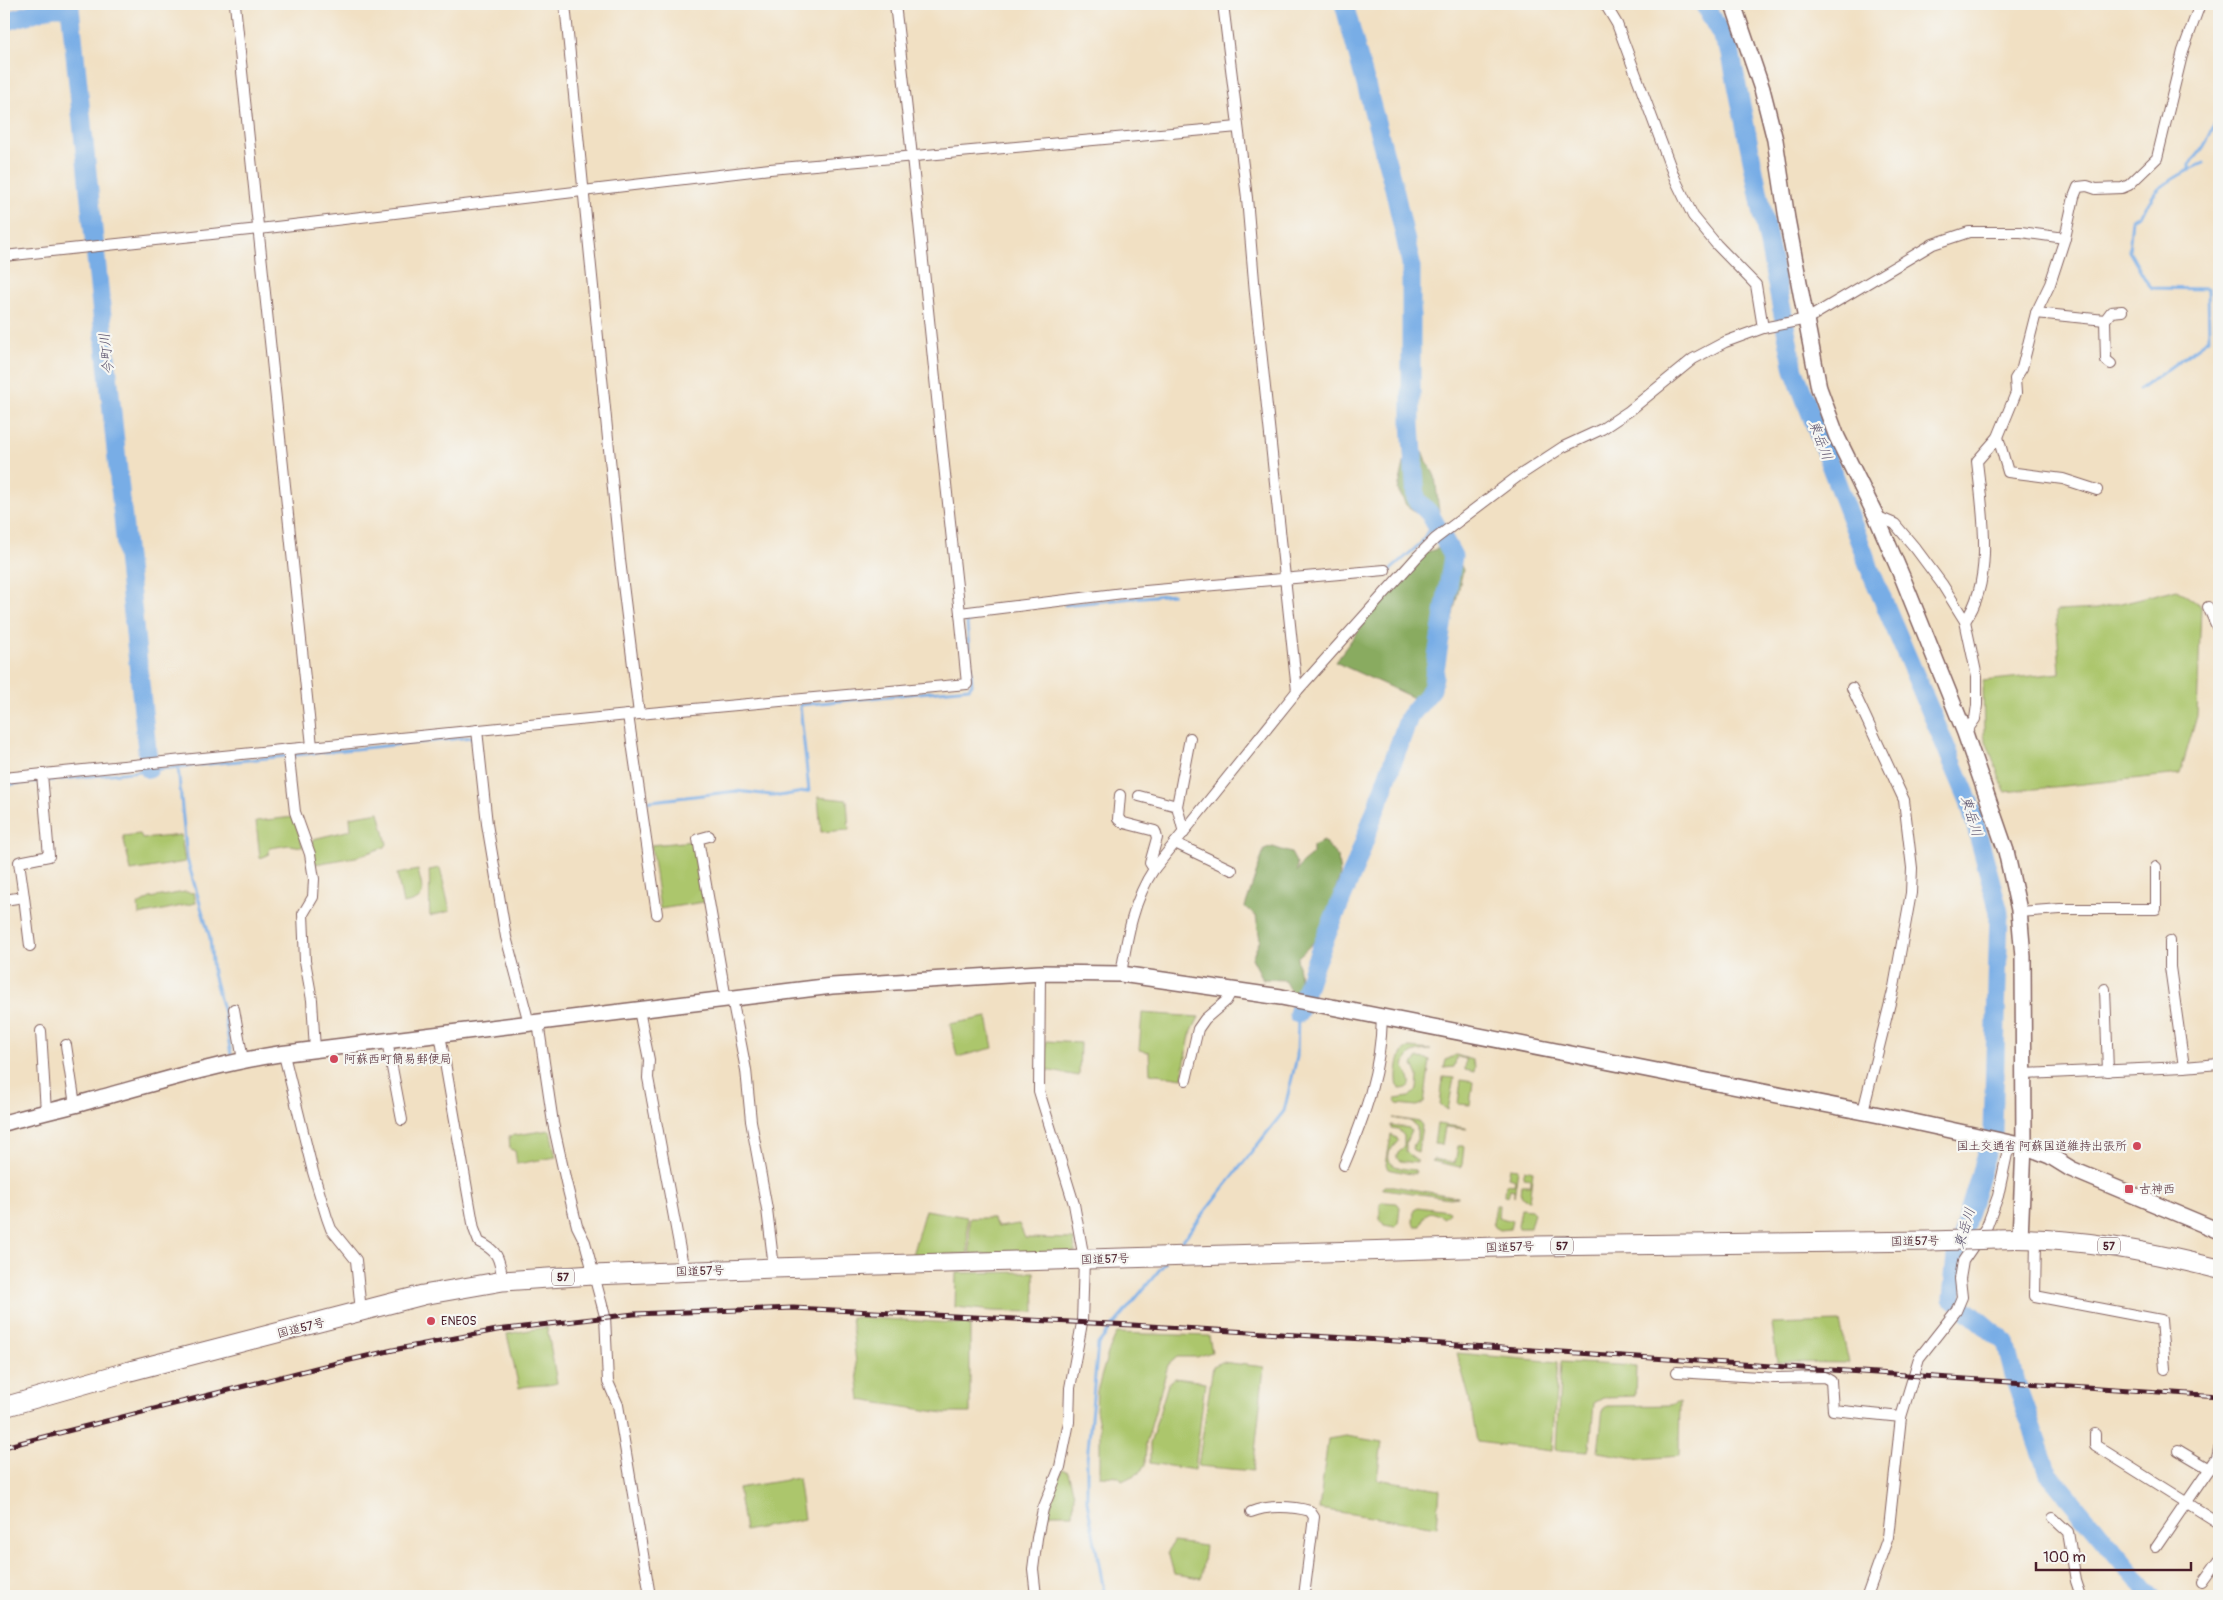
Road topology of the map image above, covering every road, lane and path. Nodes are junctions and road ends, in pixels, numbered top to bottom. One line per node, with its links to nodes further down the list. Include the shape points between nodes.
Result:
1 (235, 4): 11 (street)
2 (565, 4): 10 (street)
3 (896, 4): 9 (street)
4 (1223, 4): 8 (street)
5 (1605, 4): 18 (street, via 1618,24 1675,179 1693,216 1756,285)
6 (1733, 4): 16 (street, via 1762,89)
7 (2200, 4): 12 (street, via 2183,51 2157,158 2122,188 2078,187)
8 (1238, 127): 9 (street); 24 (street)
9 (913, 157): 10 (street, via 770,169); 26 (street)
10 (585, 191): 11 (street); 31 (street, via 620,560)
11 (259, 229): 13 (street); 36 (street)
12 (2065, 238): 15 (street, via 2050,284); 16 (street, via 2021,232 1969,232 1932,244)
13 (4, 256)
14 (2122, 311): 17 (street, via 2111,312)
15 (2036, 313): 17 (street); 20 (street, via 2022,368 2015,379 2016,393)
16 (1807, 319): 18 (street); 22 (street, via 1819,388 1838,437)
17 (2106, 320): 19 (street, via 2106,360)
18 (1763, 328): 30 (street, via 1725,342 1693,359 1629,411 1533,466 1435,539)
19 (2111, 364)
20 (1998, 437): 21 (street, via 2008,472 2063,480); 27 (street, via 1977,460 1985,530 1980,595)
21 (2098, 490)
22 (1876, 516): 27 (street, via 1895,524 1942,584); 34 (street)
23 (1385, 570): 24 (street)
24 (1285, 578): 26 (street); 30 (street)
25 (2208, 607): 28 (street)
26 (960, 613): 31 (street, via 967,684)
27 (1965, 621): 34 (street, via 1977,677 1978,705 1975,719)
28 (2219, 631)
29 (1852, 688): 77 (street, via 1904,800 1912,868 1911,893 1894,987)
30 (1297, 690): 43 (street)
31 (639, 714): 32 (street)
32 (628, 715): 33 (street); 52 (street)
33 (477, 730): 36 (street); 63 (street, via 487,824 506,937)
34 (1965, 733): 51 (street, via 2006,851)
35 (1190, 738): 42 (street)
36 (312, 746): 37 (street)
37 (288, 749): 38 (street); 68 (street, via 295,812 310,854 314,879 313,897 303,914)
38 (42, 774): 39 (street); 49 (street, via 49,856 19,862)
39 (4, 778)
40 (1120, 795): 47 (street, via 1118,819 1154,832 1157,838 1150,863)
41 (1139, 796): 42 (street)
42 (1176, 806): 43 (street)
43 (1184, 832): 45 (street)
44 (709, 836): 59 (street, via 698,839)
45 (1175, 843): 47 (street); 48 (street)
46 (2156, 867): 51 (street, via 2156,909)
47 (1154, 869): 56 (street, via 1137,902)
48 (1232, 870)
49 (24, 897): 50 (street); 54 (street)
50 (4, 900)
51 (2019, 912): 74 (street)
52 (657, 914)
53 (2170, 941): 72 (street, via 2173,1001)
54 (30, 946)
55 (1040, 973): 56 (street); 59 (street, via 832,986); 85 (street, via 1039,1091 1074,1204)
56 (1121, 974): 58 (street)
57 (2105, 989): 73 (street)
58 (1232, 990): 62 (street); 75 (street, via 1226,1002 1198,1029)
59 (729, 999): 61 (street); 86 (street, via 746,1070)
60 (234, 1009): 70 (street)
61 (639, 1010): 63 (street); 88 (street)
62 (1382, 1017): 77 (street); 82 (street, via 1374,1086)
63 (534, 1022): 65 (street); 89 (street, via 566,1182)
64 (41, 1031): 78 (street)
65 (440, 1034): 66 (street); 90 (street, via 474,1229 479,1242 493,1249 498,1256)
66 (387, 1041): 68 (street); 79 (street)
67 (66, 1046): 76 (street)
68 (315, 1050): 69 (street)
69 (284, 1055): 70 (street); 91 (street, via 327,1218 331,1229 356,1260)
70 (243, 1060): 76 (street)
71 (2219, 1064): 72 (street)
72 (2184, 1067): 73 (street)
73 (2108, 1071): 74 (street)
74 (2024, 1074): 81 (street)
75 (1186, 1080)
76 (75, 1105): 78 (street)
77 (1863, 1111): 81 (street)
78 (46, 1112): 80 (street)
79 (402, 1120)
80 (4, 1123)
81 (2015, 1144): 83 (street, via 2050,1156 2071,1169); 84 (street); 95 (street, via 2007,1154 1998,1196 1987,1226 1963,1261 1962,1297 1956,1311 1920,1358)
82 (1344, 1165)
83 (2219, 1231)
84 (2028, 1238): 85 (highway, 国道57号 / 57, bridge, via 1534,1246); 87 (highway, 国道57号 / 57, via 2099,1244); 92 (street, via 2035,1296 2161,1320)
85 (1084, 1259): 86 (highway, 国道57号 / 57); 108 (street, via 1082,1323 1070,1388 1069,1422 1060,1468 1043,1509 1037,1538)
86 (774, 1268): 88 (highway, 国道57号 / 57)
87 (2219, 1269)
88 (684, 1271): 89 (highway, 国道57号 / 57)
89 (593, 1275): 90 (highway, 国道57号 / 57); 107 (street, via 605,1316 608,1382 618,1405)
90 (503, 1281): 91 (highway, 国道57号 / 57, via 424,1295)
91 (361, 1312): 94 (highway, 国道57号 / 57, via 130,1370)
92 (2165, 1370)
93 (1677, 1372): 95 (street, via 1775,1378 1824,1377 1831,1381 1833,1410)
94 (4, 1407)
95 (1901, 1417): 110 (street, via 1888,1537)
96 (2095, 1434): 100 (street, via 2095,1445)
97 (2219, 1448): 99 (street)
98 (2178, 1450): 99 (street)
99 (2210, 1469): 100 (street)
100 (2187, 1503): 103 (street); 104 (street)
101 (1251, 1512): 109 (street, via 1263,1507 1304,1509 1314,1517)
102 (2053, 1518): 111 (street, via 2068,1532)
103 (2219, 1523)
104 (2156, 1547)
105 (2219, 1560): 106 (street)
106 (2203, 1582)
107 (650, 1596)
108 (1036, 1596)
109 (1304, 1596)
110 (1866, 1596)
111 (2081, 1596)

